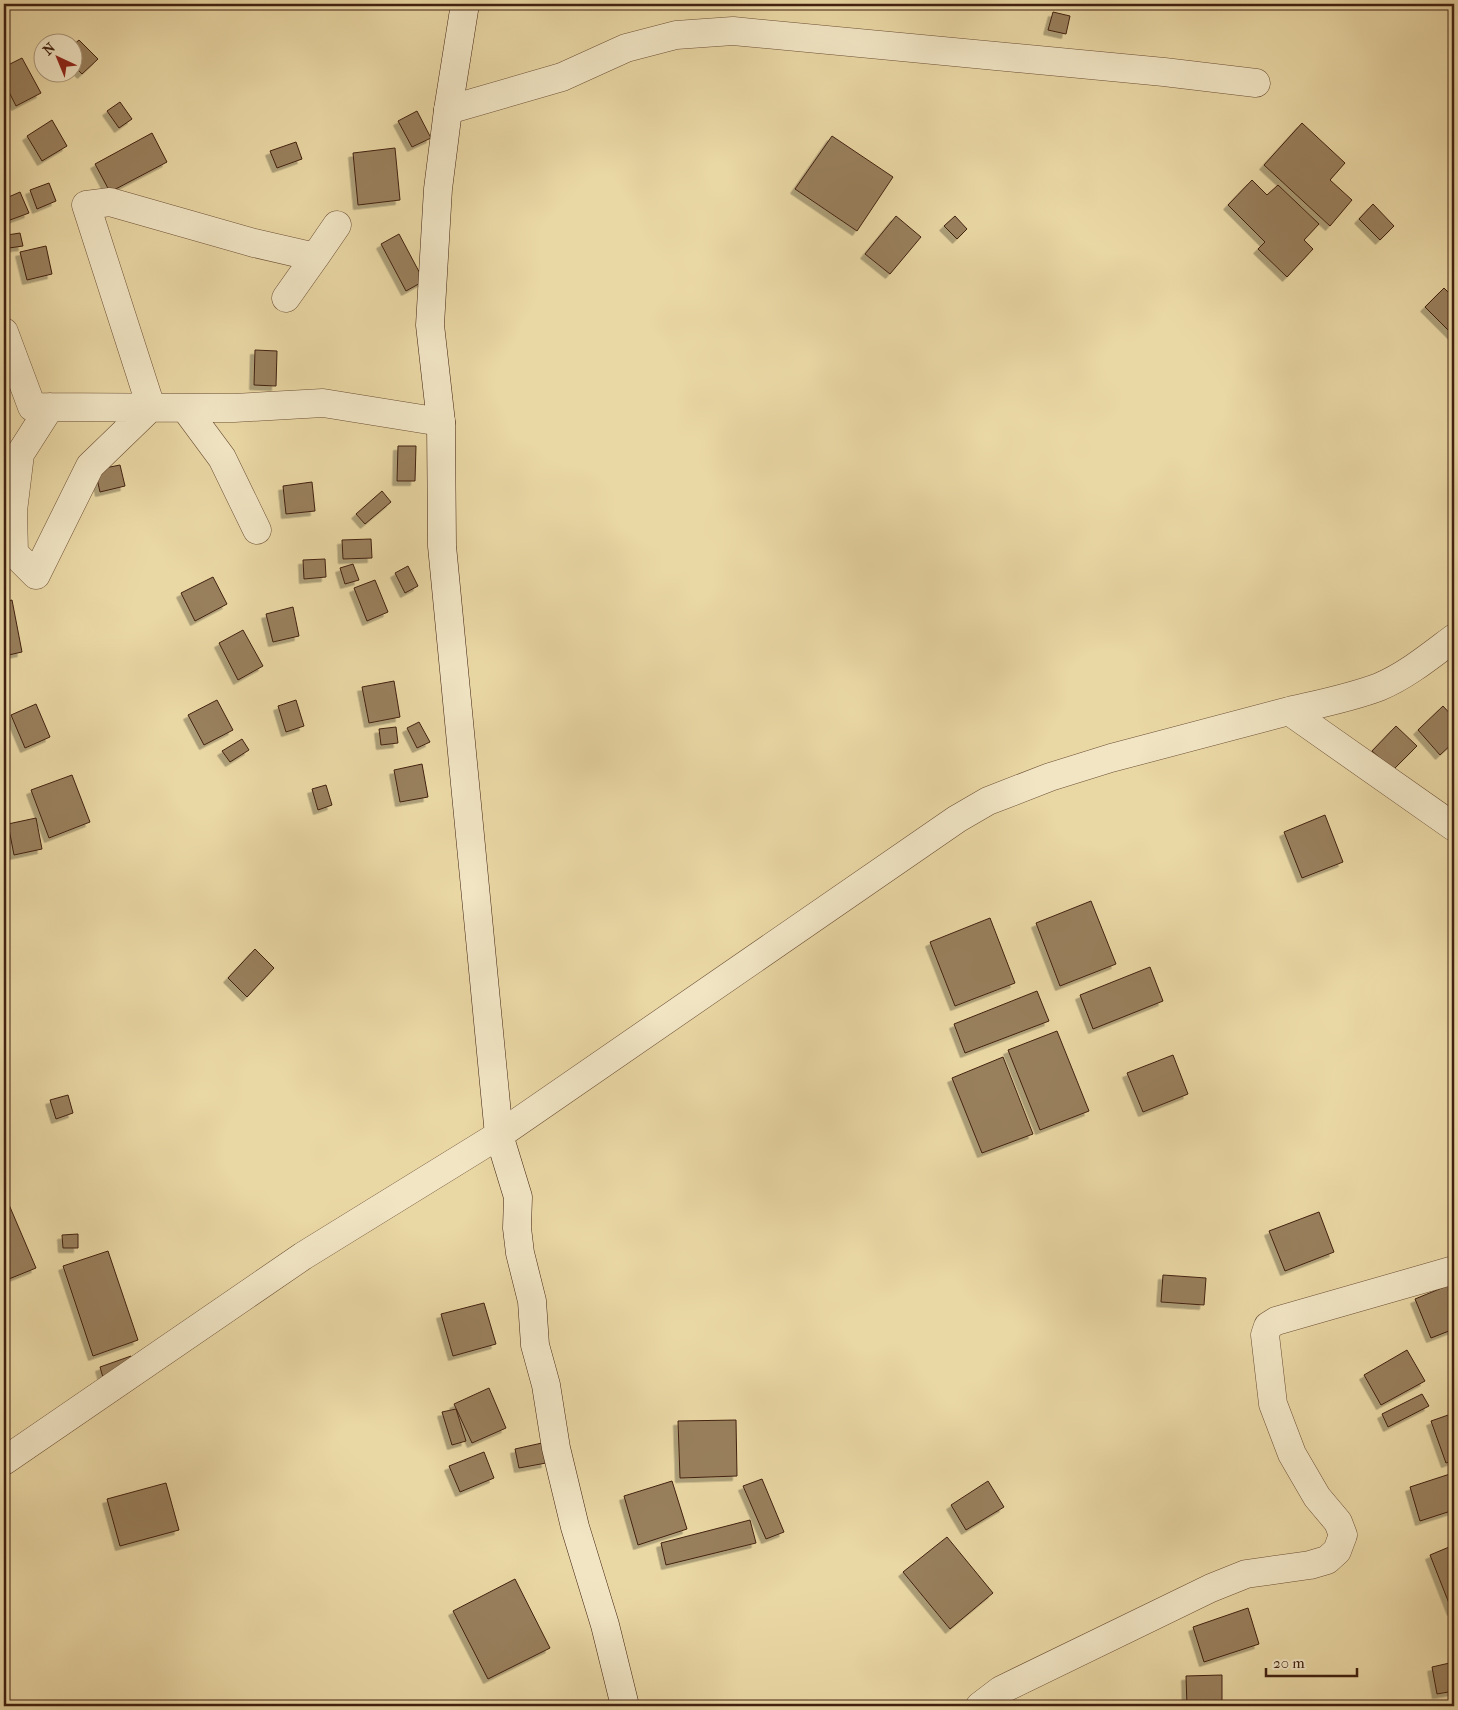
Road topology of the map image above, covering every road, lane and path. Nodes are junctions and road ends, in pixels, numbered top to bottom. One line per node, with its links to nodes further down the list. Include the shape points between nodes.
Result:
1 (465, 4): 3 (street)
2 (1256, 83): 3 (street, via 733,31 676,35 626,48 562,77)
3 (448, 110): 11 (street, via 438,189 430,325)
4 (337, 225): 5 (street)
5 (315, 257): 6 (street); 9 (street, via 110,202 86,205)
6 (286, 298)
7 (4, 332): 8 (street, via 32,406)
8 (50, 407): 9 (street); 9 (street, via 20,454 13,512 14,553 36,576 90,466)
9 (151, 407): 10 (street)
10 (185, 408): 11 (street, via 323,403); 12 (street, via 222,458)
11 (441, 422): 16 (street, via 442,546)
12 (257, 530)
13 (1454, 638): 14 (street, via 1411,669 1380,686)
14 (1289, 711): 15 (street); 16 (street, via 1112,758 988,801 949,824)
15 (1454, 827)
16 (499, 1135): 18 (street, via 304,1256); 19 (street, via 518,1197 520,1253 532,1301 535,1345 546,1385 556,1448 574,1527 606,1625)
17 (1454, 1270): 20 (street, via 1276,1320 1268,1326 1265,1335 1274,1404 1292,1454 1317,1497 1341,1529 1343,1535 1337,1551 1327,1560 1310,1565 1246,1574 1211,1588 1001,1690)
18 (4, 1461)
19 (626, 1706)
20 (980, 1706)

